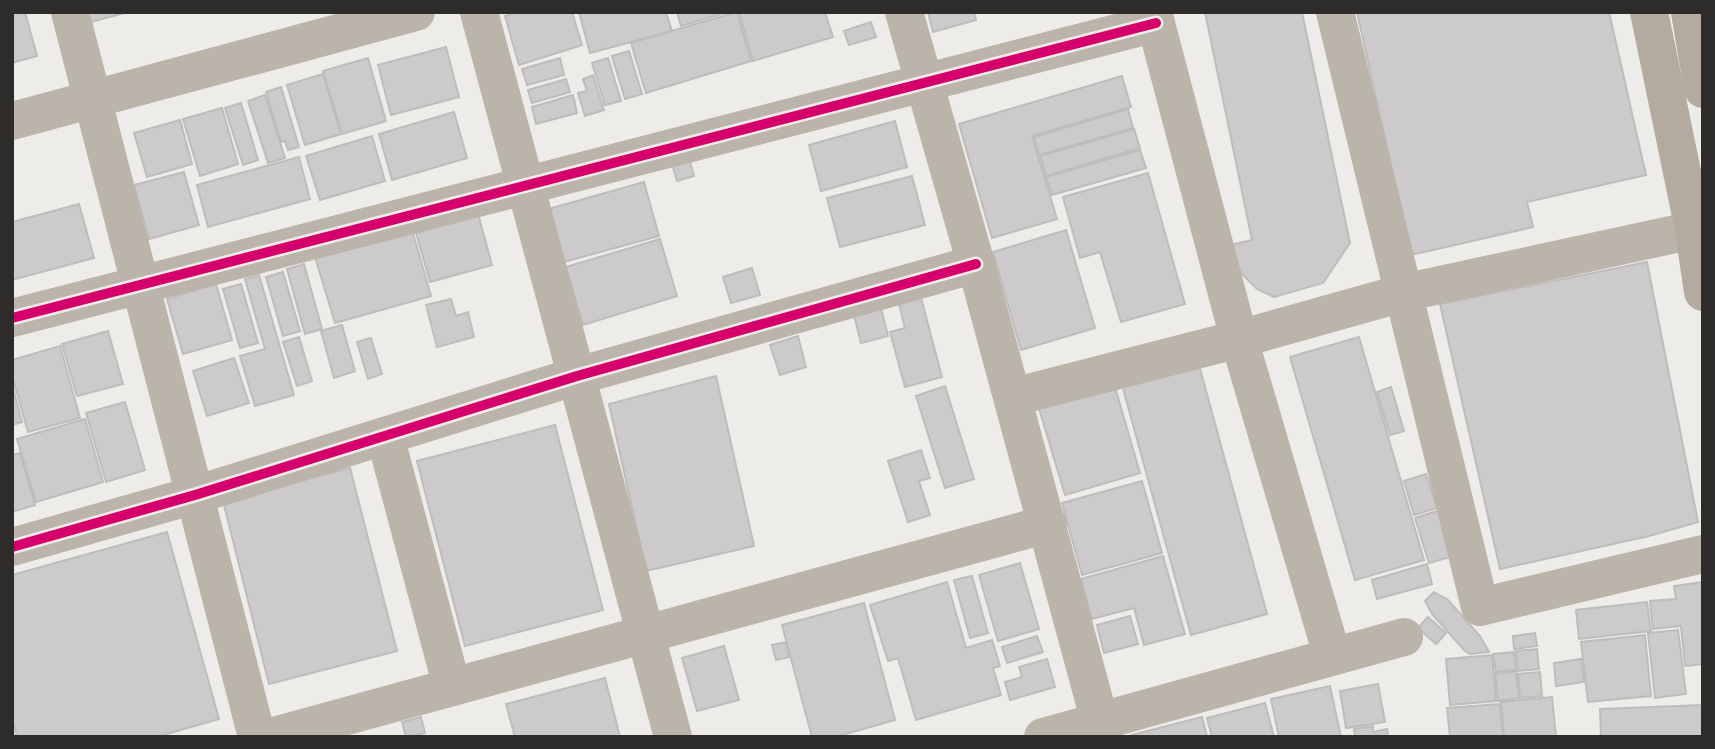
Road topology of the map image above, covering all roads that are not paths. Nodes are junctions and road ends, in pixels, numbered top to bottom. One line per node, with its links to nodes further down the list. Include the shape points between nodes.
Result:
1 (70, 12): 11 (street)
2 (416, 12): 11 (street)
3 (479, 12): 13 (street)
4 (904, 12): 9 (street)
5 (1335, 12): 18 (street)
6 (1649, 12): 14 (main road)
7 (1690, 12): 10 (main road)
8 (1155, 18): 9 (street); 20 (street)
9 (925, 82): 13 (street); 15 (street)
10 (1703, 89)
11 (90, 99): 12 (street); 16 (street)
12 (12, 121)
13 (525, 186): 16 (street); 21 (street)
14 (1698, 229): 17 (main road); 18 (street)
15 (976, 264): 21 (street); 22 (street)
16 (139, 285): 19 (street); 24 (street)
17 (1703, 292)
18 (1403, 293): 20 (street); 27 (street, via 1480,607)
19 (12, 318)
20 (1239, 339): 22 (street); 30 (street)
21 (577, 376): 23 (street); 28 (street)
22 (1013, 397): 25 (street)
23 (385, 436): 24 (street); 31 (street)
24 (195, 495): 26 (street); 33 (street)
25 (1048, 524): 28 (street); 32 (street)
26 (12, 547)
27 (1703, 554)
28 (645, 634): 31 (street); 35 (street)
29 (1404, 636): 30 (street)
30 (1332, 655): 32 (street)
31 (452, 687): 34 (street)
32 (1102, 729): 36 (street)
33 (257, 737)
34 (270, 737)
35 (673, 737)
36 (1043, 737)

